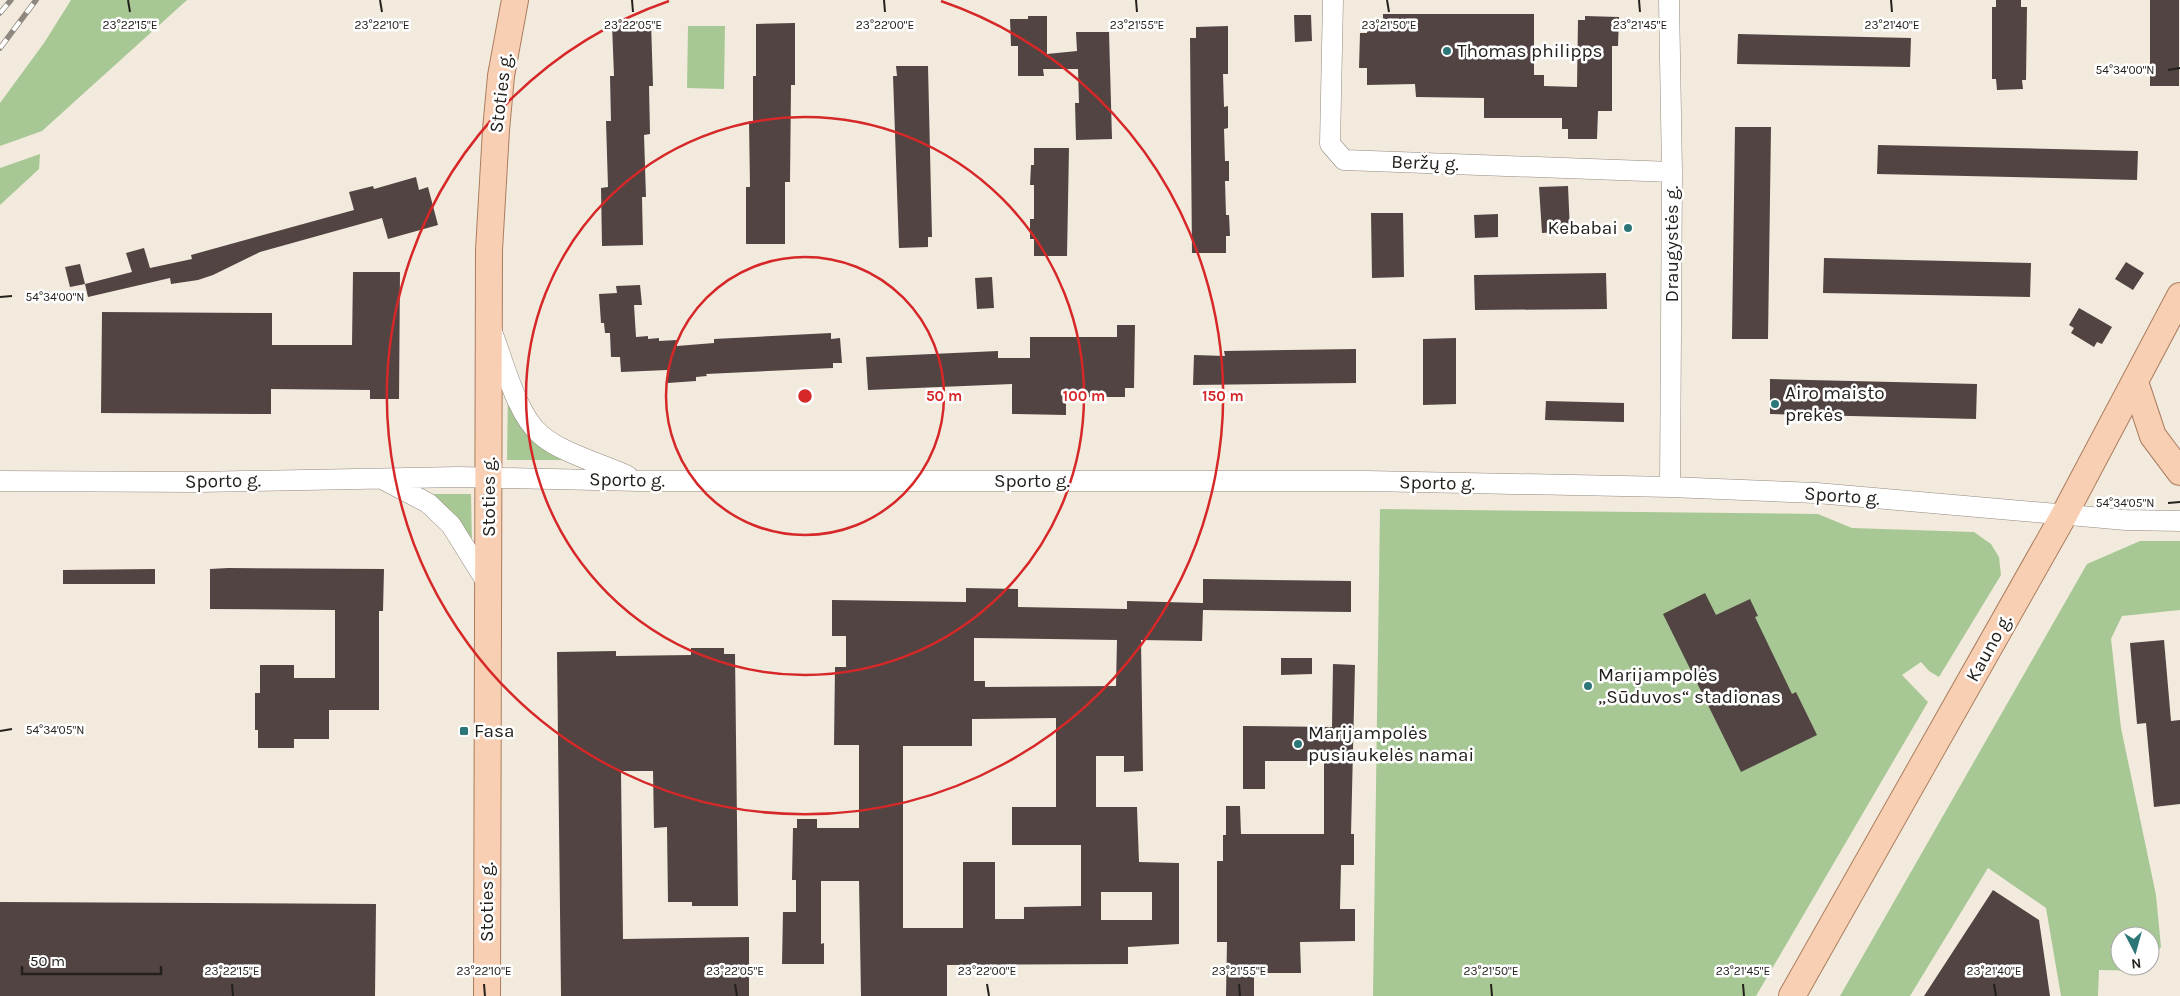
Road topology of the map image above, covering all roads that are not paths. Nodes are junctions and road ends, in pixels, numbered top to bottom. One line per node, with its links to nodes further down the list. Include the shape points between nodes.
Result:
1 (515, 0): 6 (main road, Stoties g., via 501,76 496,130 489,250)
2 (1333, 0): 4 (street, Beržų g., via 1330,144 1344,160)
3 (1670, 0): 4 (street, Draugystės g.)
4 (1672, 172): 13 (street, Draugystės g.)
5 (2180, 296): 7 (main road, Kauno g.)
6 (489, 325): 9 (main road, Stoties g.); 12 (street, via 524,414 540,435 557,446)
7 (2135, 382): 8 (main road, via 2153,436); 14 (main road, Kauno g.)
8 (2180, 472)
9 (488, 477): 10 (street, Sporto g.); 12 (street, Sporto g.); 16 (main road, Stoties g.)
10 (380, 478): 11 (street, Sporto g., via 197,482); 16 (street, via 428,503 451,525)
11 (0, 481)
12 (639, 481): 13 (street, Sporto g., via 1357,481)
13 (1670, 487): 14 (street, Sporto g., via 1817,493)
14 (2064, 515): 15 (street, Sporto g.); 18 (main road, Kauno g.)
15 (2180, 521)
16 (490, 587): 17 (main road, Stoties g.)
17 (487, 996)
18 (1792, 996)

